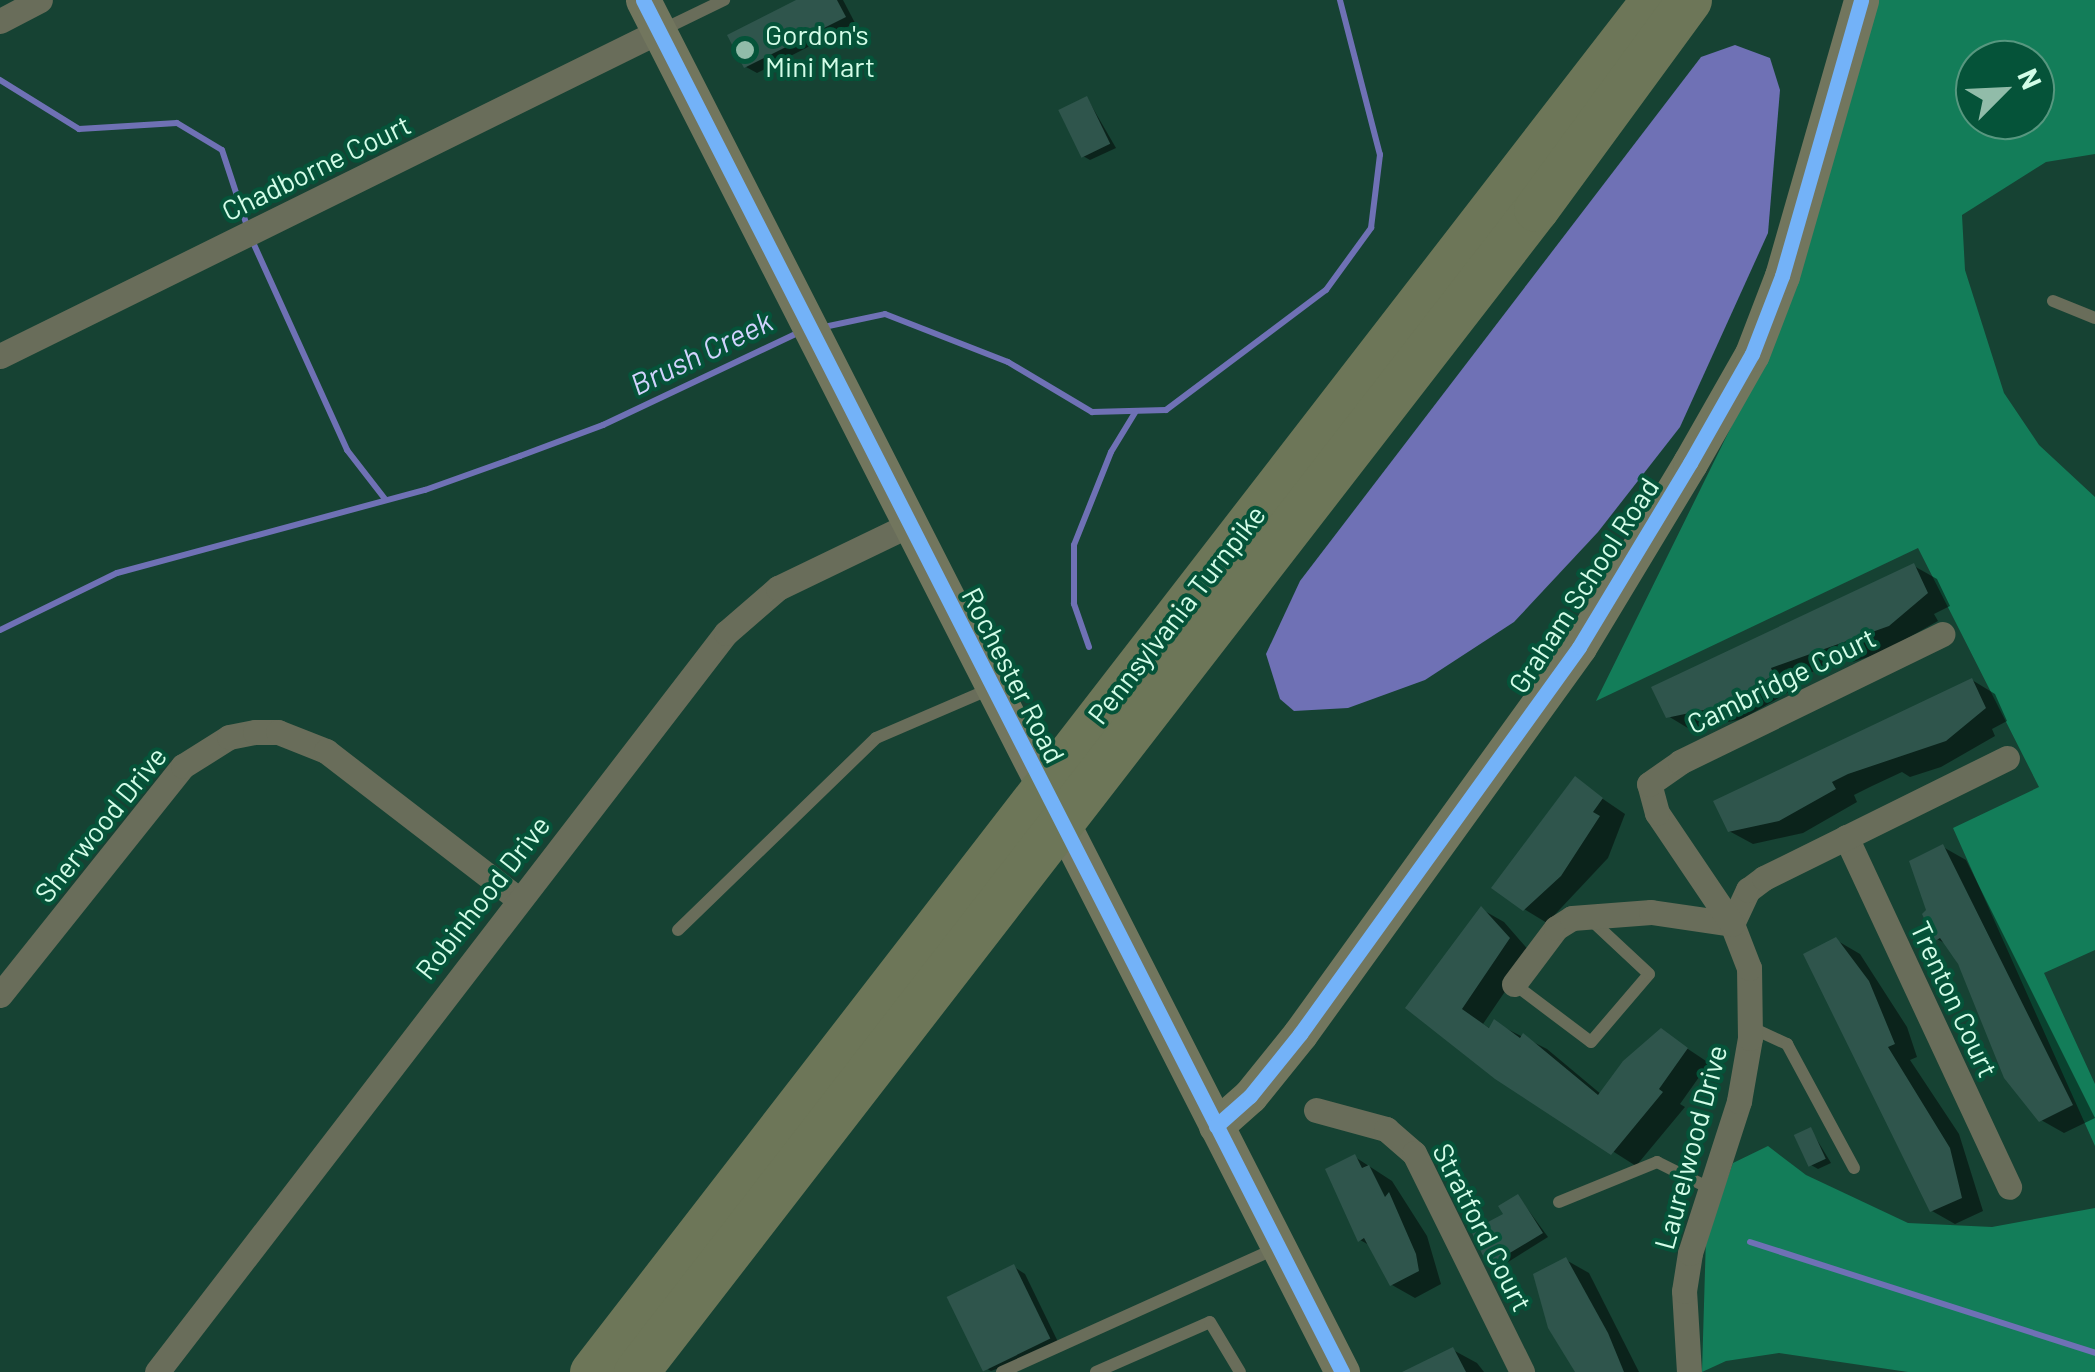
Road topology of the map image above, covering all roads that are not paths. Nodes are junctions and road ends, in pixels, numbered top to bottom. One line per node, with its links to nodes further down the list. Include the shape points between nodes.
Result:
1 (40, 0): 7 (street)
2 (643, 0): 8 (street, Rochester Road)
3 (724, 0): 8 (lane)
4 (1652, 0): 17 (highway, Pennsylvania Turnpike)
5 (1689, 0): 17 (highway, Pennsylvania Turnpike, via 1536,208)
6 (1861, 0): 27 (street, Graham School Road, via 1782,276 1752,354 1690,463 1547,692 1300,1034)
7 (0, 20)
8 (660, 32): 11 (street, Chadborne Court); 12 (street, Rochester Road)
9 (2053, 302): 10 (lane)
10 (2095, 318)
11 (0, 356)
12 (911, 524): 14 (street, Rochester Road); 19 (street, Robinhood Drive, via 751,607)
13 (1943, 634): 16 (street, Cambridge Court, via 1680,762)
14 (992, 688): 22 (lane, via 876,738); 27 (street, Rochester Road)
15 (2007, 758): 18 (street)
16 (1649, 784): 21 (street, Laurelwood Drive, via 1657,813)
17 (1050, 802): 34 (highway, Pennsylvania Turnpike); 35 (highway, Pennsylvania Turnpike)
18 (1846, 837): 21 (street, via 1748,890); 29 (street, Trenton Court)
19 (518, 899): 24 (street, Sherwood Drive, via 326,751 278,732 255,732 229,737 183,766); 33 (street, Robinhood Drive)
20 (1585, 915): 21 (street, via 1651,912); 23 (street, via 1556,928); 23 (lane, via 1649,974 1590,1042)
21 (1732, 924): 25 (street, Laurelwood Drive, via 1749,968)
22 (678, 930)
23 (1514, 984)
24 (0, 995)
25 (1750, 1027): 28 (lane, via 1786,1044); 30 (street, Laurelwood Drive, via 1739,1101)
26 (1316, 1110): 40 (street, Stratford Court, via 1386,1129 1414,1153)
27 (1216, 1126): 32 (street, Rochester Road)
28 (1854, 1168)
29 (2009, 1187)
30 (1709, 1188): 31 (lane, via 1657,1162); 41 (street, Laurelwood Drive, via 1684,1291)
31 (1559, 1202)
32 (1277, 1248): 36 (lane); 39 (street, Rochester Road)
33 (157, 1372)
34 (592, 1372)
35 (636, 1372)
36 (1002, 1372)
37 (1096, 1372): 38 (lane, via 1210,1322)
38 (1240, 1372)
39 (1342, 1372)
40 (1522, 1372)
41 (1689, 1372)

